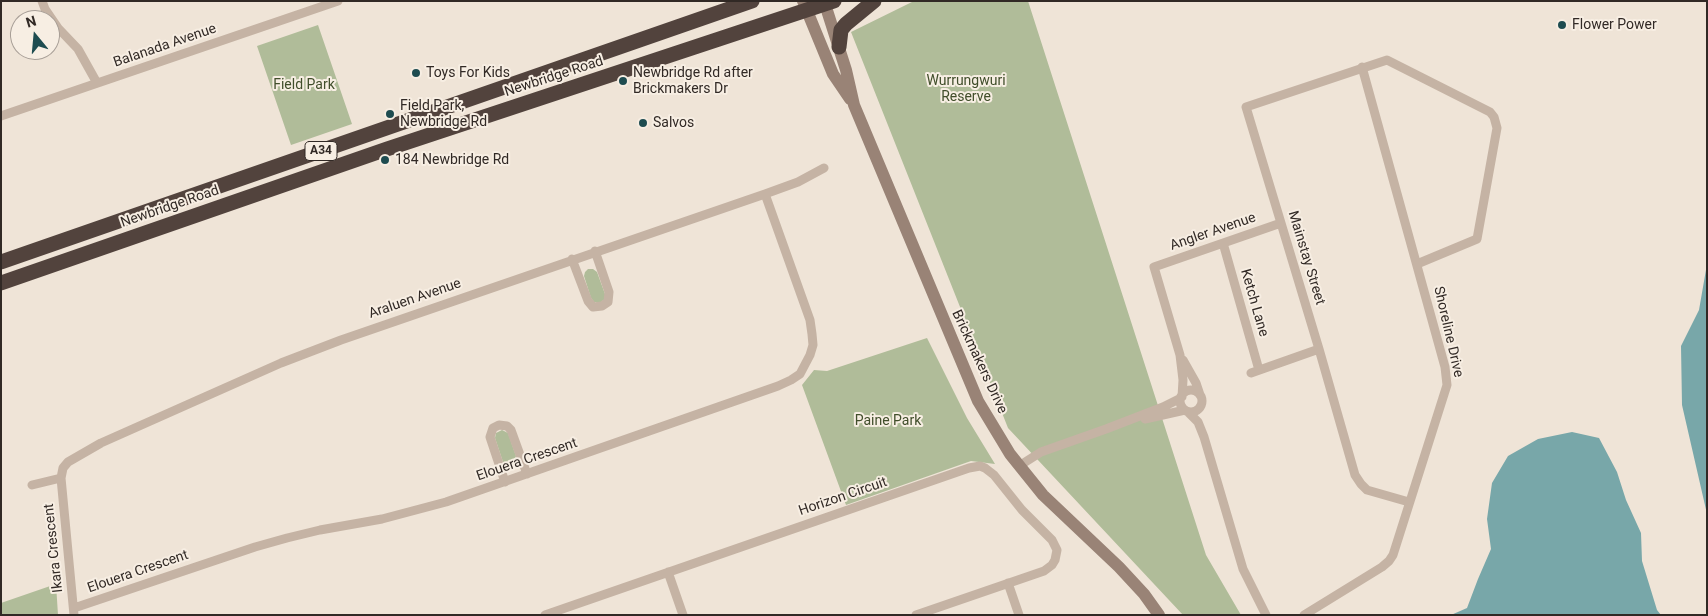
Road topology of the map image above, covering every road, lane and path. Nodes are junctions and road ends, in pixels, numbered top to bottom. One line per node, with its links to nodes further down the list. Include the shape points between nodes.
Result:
1 (42, 1): 9 (street, via 58,28 78,49)
2 (338, 1): 9 (street, Balanada Avenue)
3 (752, 1): 18 (highway, Newbridge Road / A34)
4 (874, 1): 7 (highway, via 841,30)
5 (828, 2): 6 (highway, Newbridge Road / A34); 7 (street, Brickmakers Drive)
6 (805, 6): 10 (street, Brickmakers Drive, via 833,74); 20 (highway, Newbridge Road / A34)
7 (839, 47): 10 (street, Brickmakers Drive)
8 (1362, 67): 14 (street, Mainstay Street, via 1246,107); 19 (street, Shoreline Drive); 19 (street, via 1387,60 1485,109 1496,122 1477,239)
9 (97, 83): 11 (street, Balanada Avenue)
10 (854, 105): 29 (street, Brickmakers Drive, via 978,401)
11 (1, 116)
12 (824, 168): 13 (street, Araluen Avenue)
13 (765, 194): 16 (street, Araluen Avenue); 30 (street, Elouera Crescent, via 810,320 812,345 800,374 778,386)
14 (1281, 223): 15 (street, Angler Avenue); 21 (street, Mainstay Street)
15 (1223, 243): 21 (street, Ketch Lane, via 1255,371); 22 (street, Angler Avenue, via 1154,267)
16 (595, 252): 17 (street, Araluen Avenue); 17 (street, via 609,292 608,302 602,306 593,307 588,301)
17 (572, 260): 31 (street, Araluen Avenue, via 281,363 101,443 68,462 62,468)
18 (1, 262)
19 (1417, 264): 34 (street, Shoreline Drive, via 1447,385)
20 (1, 283)
21 (1319, 349): 34 (street, Mainstay Street, via 1355,475 1367,490)
22 (1180, 355): 23 (street, via 1196,382); 24 (street, via 1183,380)
23 (1200, 396): 24 (street, via 1192,391); 25 (street)
24 (1180, 398): 26 (street); 27 (street)
25 (1201, 406): 26 (street, via 1196,411); 28 (street)
26 (1185, 411): 27 (street); 28 (street, via 1198,422)
27 (1106, 429): 29 (street, via 1040,452)
28 (1204, 437): 43 (street, via 1246,579)
29 (1019, 466): 42 (street, Brickmakers Drive, via 1043,495 1119,567)
30 (527, 474): 32 (street, Elouera Crescent); 32 (street, via 511,430 499,425 493,428 490,437)
31 (61, 478): 33 (street); 37 (street, Ikara Crescent)
32 (505, 482): 37 (street, Elouera Crescent, via 414,512 320,530 255,547)
33 (32, 485)
34 (1409, 502): 44 (street, Shoreline Drive, via 1389,561)
35 (668, 572): 36 (street, Horizon Circuit, via 980,466 990,470 1022,510 1049,536 1056,550 1055,560 1048,568); 38 (street, Horizon Circuit); 39 (street)
36 (1008, 583): 40 (street); 41 (street)
37 (74, 611)
38 (550, 614)
39 (682, 615)
40 (916, 615)
41 (1019, 615)
42 (1160, 615)
43 (1266, 615)
44 (1304, 615)

